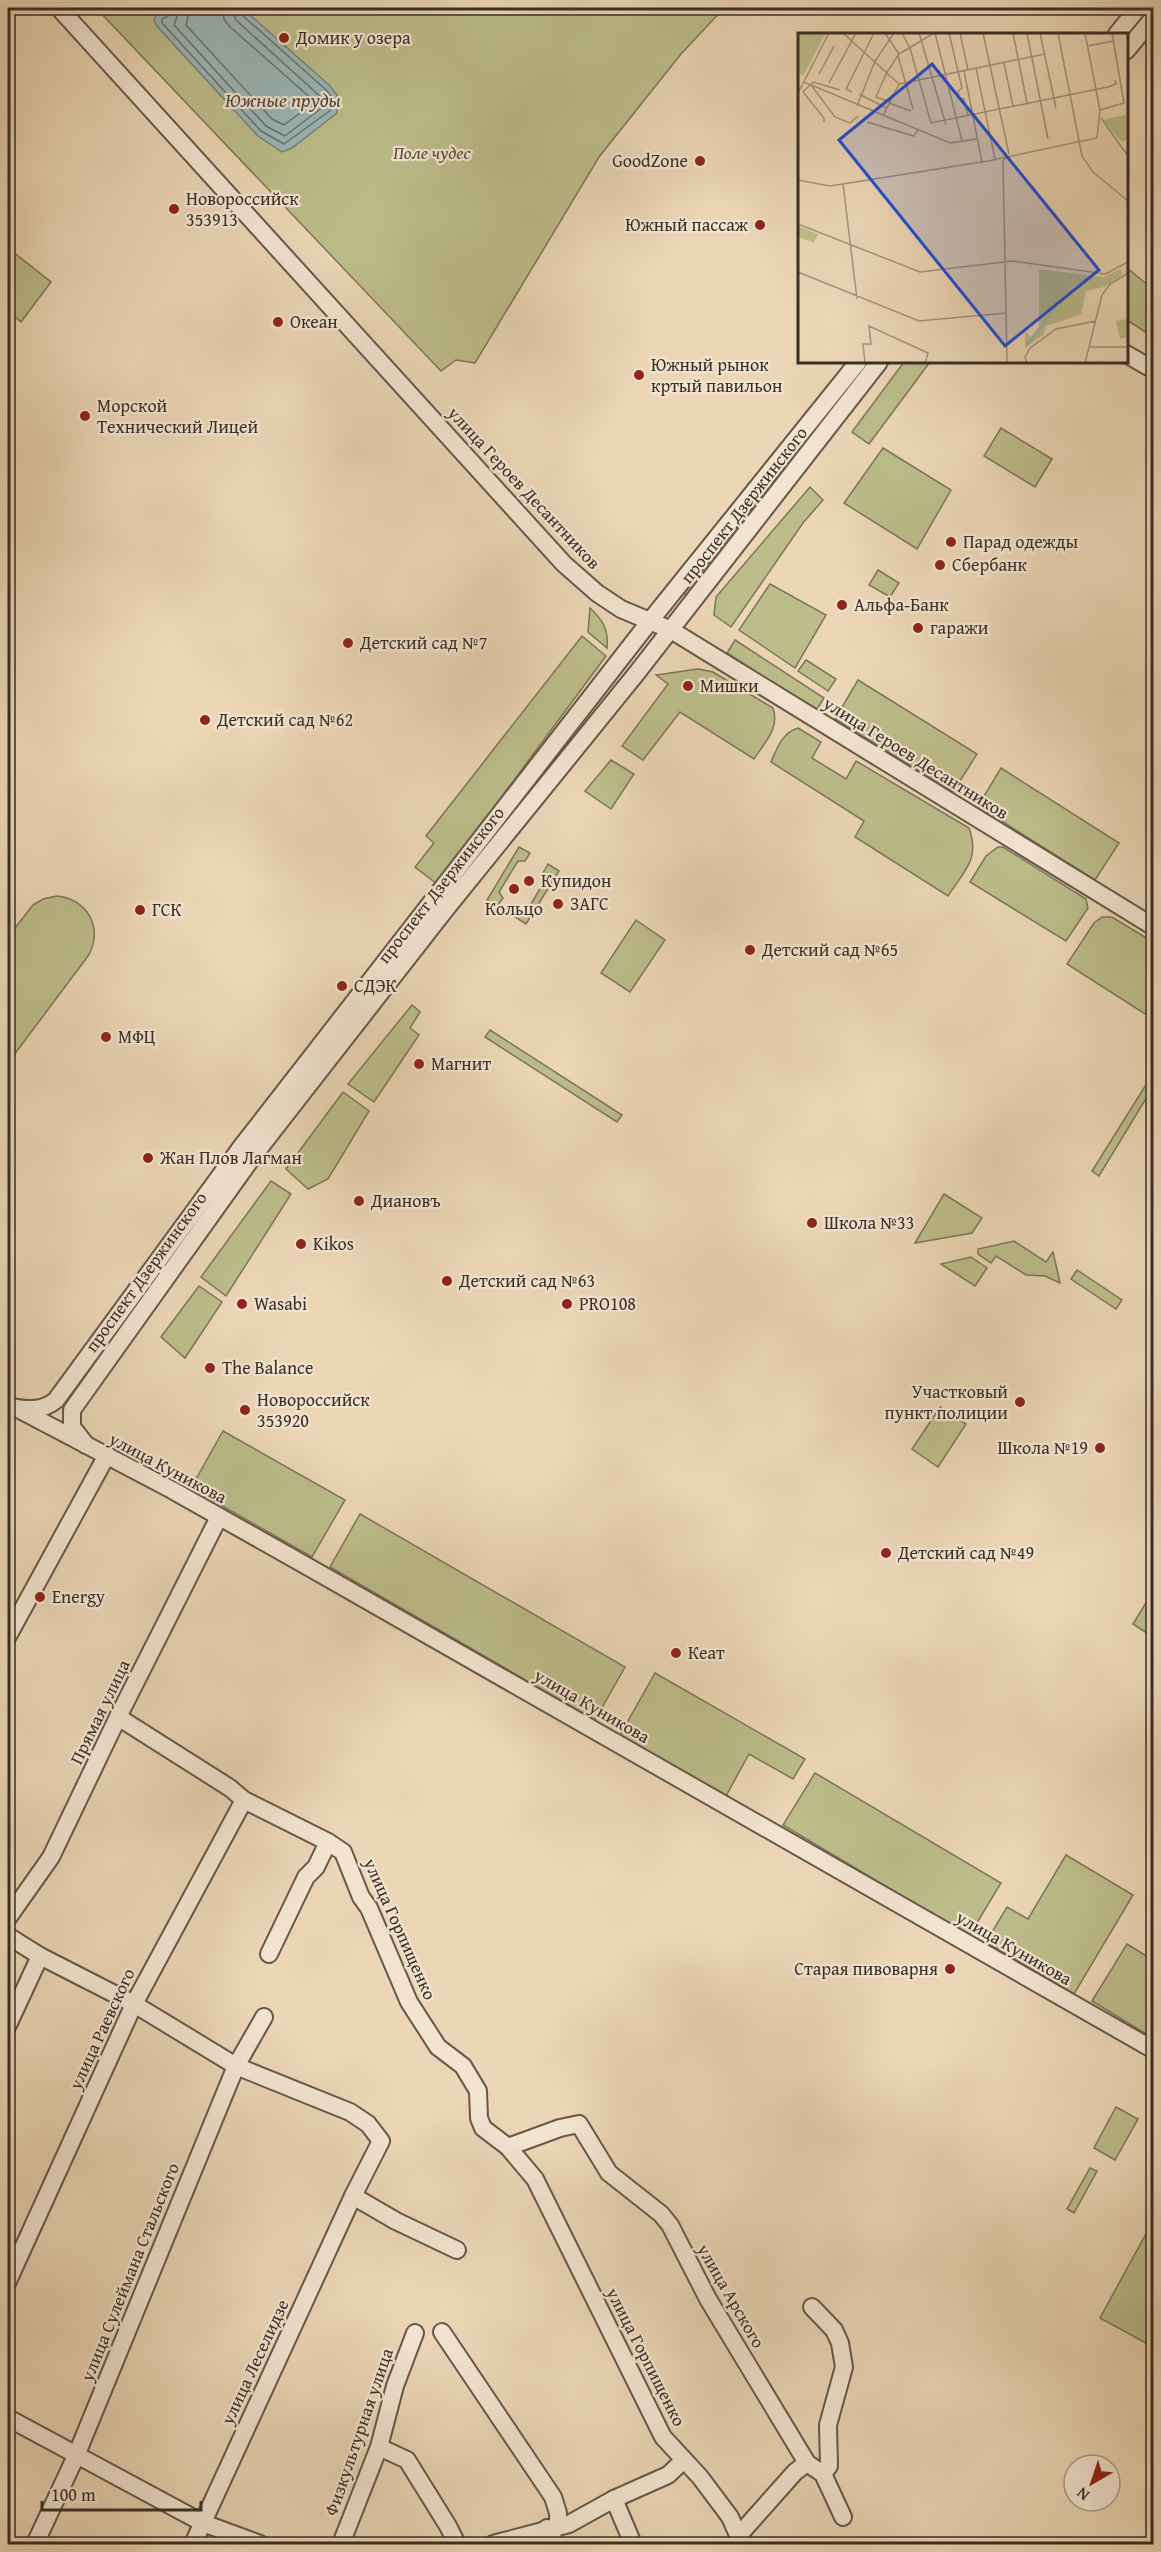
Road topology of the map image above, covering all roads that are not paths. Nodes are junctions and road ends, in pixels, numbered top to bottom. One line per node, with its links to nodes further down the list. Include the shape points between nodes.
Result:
1 (59, 8): 10 (street, улица Героев Десантников, via 564,564 621,609)
2 (1138, 8): 4 (street)
3 (1154, 17): 5 (street)
4 (1118, 33)
5 (1128, 49)
6 (1128, 355): 9 (street)
7 (857, 363): 10 (street, проспект Дзержинского)
8 (878, 363): 11 (street, проспект Дзержинского)
9 (1154, 370)
10 (650, 621): 11 (street, улица Героев Десантников); 13 (street, проспект Дзержинского)
11 (671, 630): 12 (street, улица Героев Десантников); 13 (street, проспект Дзержинского)
12 (1154, 927)
13 (248, 1150): 14 (street, проспект Дзержинского); 16 (street, проспект Дзержинского)
14 (56, 1400): 15 (street, via 41,1408); 17 (street)
15 (9, 1406): 17 (street, улица Куникова)
16 (72, 1410): 17 (street); 18 (street, via 72,1427)
17 (52, 1425): 18 (street, улица Куникова)
18 (86, 1445): 19 (street, улица Куникова)
19 (107, 1455): 20 (street, улица Куникова); 21 (street)
20 (219, 1517): 22 (street, Прямая улица); 32 (street, улица Куникова)
21 (8, 1636)
22 (118, 1717): 23 (street, улица Горпищенко); 25 (street, Прямая улица, via 51,1857)
23 (244, 1800): 24 (street, улица Горпищенко); 29 (street, улица Раевского)
24 (328, 1842): 27 (street, via 316,1867 306,1877); 34 (street, улица Горпищенко, via 343,1852 348,1861 408,2002 438,2047 463,2066 478,2091 483,2128)
25 (8, 1918)
26 (8, 1936): 28 (street)
27 (269, 1954)
28 (40, 1956): 29 (street); 31 (street)
29 (134, 2004): 33 (street); 37 (street, улица Раевского)
30 (264, 2017): 33 (street, улица Сулеймана Стальского)
31 (8, 2025)
32 (1154, 2050)
33 (236, 2066): 35 (street, улица Леселидзе, via 350,2112 368,2124 381,2141); 43 (street, улица Сулеймана Стальского)
34 (508, 2147): 44 (street, улица Горпищенко, via 535,2179 663,2437); 45 (street, улица Арского, via 560,2127 579,2124 609,2173 670,2224 708,2299)
35 (353, 2196): 36 (street); 49 (street, улица Леселидзе)
36 (457, 2250)
37 (8, 2281)
38 (812, 2307): 46 (street, via 834,2330 844,2367 828,2425 829,2466)
39 (442, 2332): 50 (street, via 553,2497 558,2513)
40 (415, 2333): 42 (street, Физкультурная улица, via 395,2386)
41 (8, 2418): 43 (street)
42 (379, 2447): 55 (street, Физкультурная улица); 56 (street, via 407,2460)
43 (76, 2456): 49 (street); 52 (street, улица Сулеймана Стальского)
44 (684, 2460): 47 (street, via 668,2475); 51 (street, улица Горпищенко, via 730,2517)
45 (807, 2463): 46 (street, улица Арского); 51 (street, via 795,2472)
46 (823, 2474): 48 (street)
47 (614, 2499): 50 (street, via 569,2524); 59 (street)
48 (843, 2517)
49 (203, 2523): 53 (street, улица Леселидзе); 54 (street)
50 (552, 2527): 57 (street); 58 (street)
51 (740, 2540)
52 (35, 2544)
53 (193, 2544)
54 (260, 2544)
55 (341, 2544)
56 (457, 2544)
57 (493, 2544)
58 (556, 2544)
59 (633, 2544)

